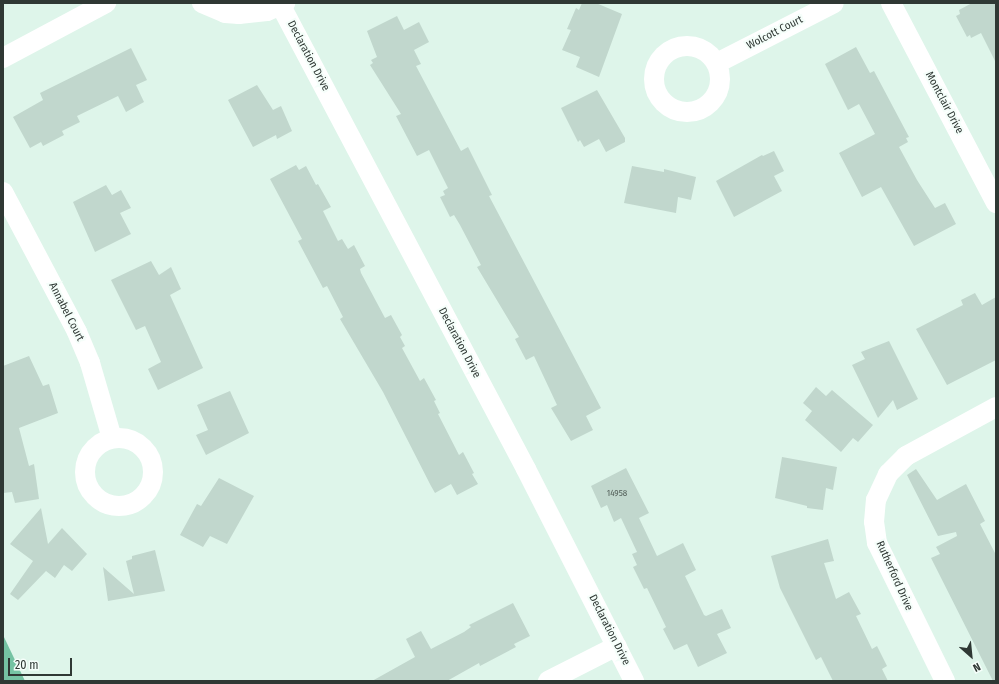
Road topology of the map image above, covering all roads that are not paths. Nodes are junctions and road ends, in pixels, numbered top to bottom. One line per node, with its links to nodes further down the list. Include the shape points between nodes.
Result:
1 (106, 3): 6 (street)
2 (202, 3): 5 (street, Declaration Drive, via 225,13 240,14 254,14)
3 (834, 3): 7 (street, Wolcott Court)
4 (891, 3): 9 (street, Montclair Drive)
5 (283, 5): 12 (street, Declaration Drive)
6 (3, 58)
7 (716, 63)
8 (3, 192): 11 (street, Annabel Court, via 77,332 90,362)
9 (996, 203)
10 (996, 407): 15 (street, Rutherford Drive, via 906,456 888,474 876,500 874,522 877,542)
11 (112, 438)
12 (617, 646): 13 (street); 14 (street, Declaration Drive)
13 (548, 681)
14 (634, 681)
15 (945, 681)

